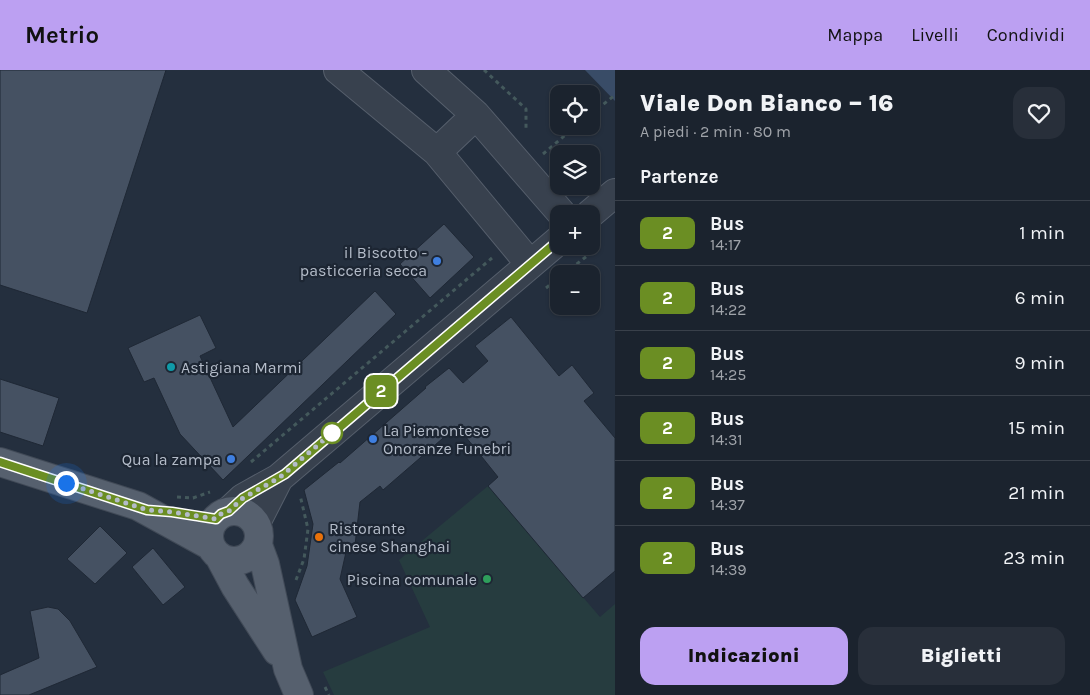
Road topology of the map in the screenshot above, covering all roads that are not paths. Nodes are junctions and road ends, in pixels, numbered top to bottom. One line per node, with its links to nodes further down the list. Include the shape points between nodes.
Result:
1 (338, 70): 4 (street)
2 (426, 70): 3 (street)
3 (476, 115): 4 (street); 6 (street)
4 (437, 152): 9 (street)
5 (615, 193): 7 (street)
6 (554, 205)
7 (600, 206)
8 (550, 247): 9 (street)
9 (530, 264): 11 (street)
10 (0, 462): 12 (main road)
11 (289, 484): 13 (street); 14 (street)
12 (158, 503): 13 (main road, via 172,512); 15 (main road)
13 (221, 507): 14 (main road, via 251,517); 15 (main road, via 209,532)
14 (257, 534): 15 (main road, via 254,552 241,560 234,561); 16 (main road)
15 (215, 551): 16 (main road)
16 (288, 669): 17 (main road)
17 (299, 695)

